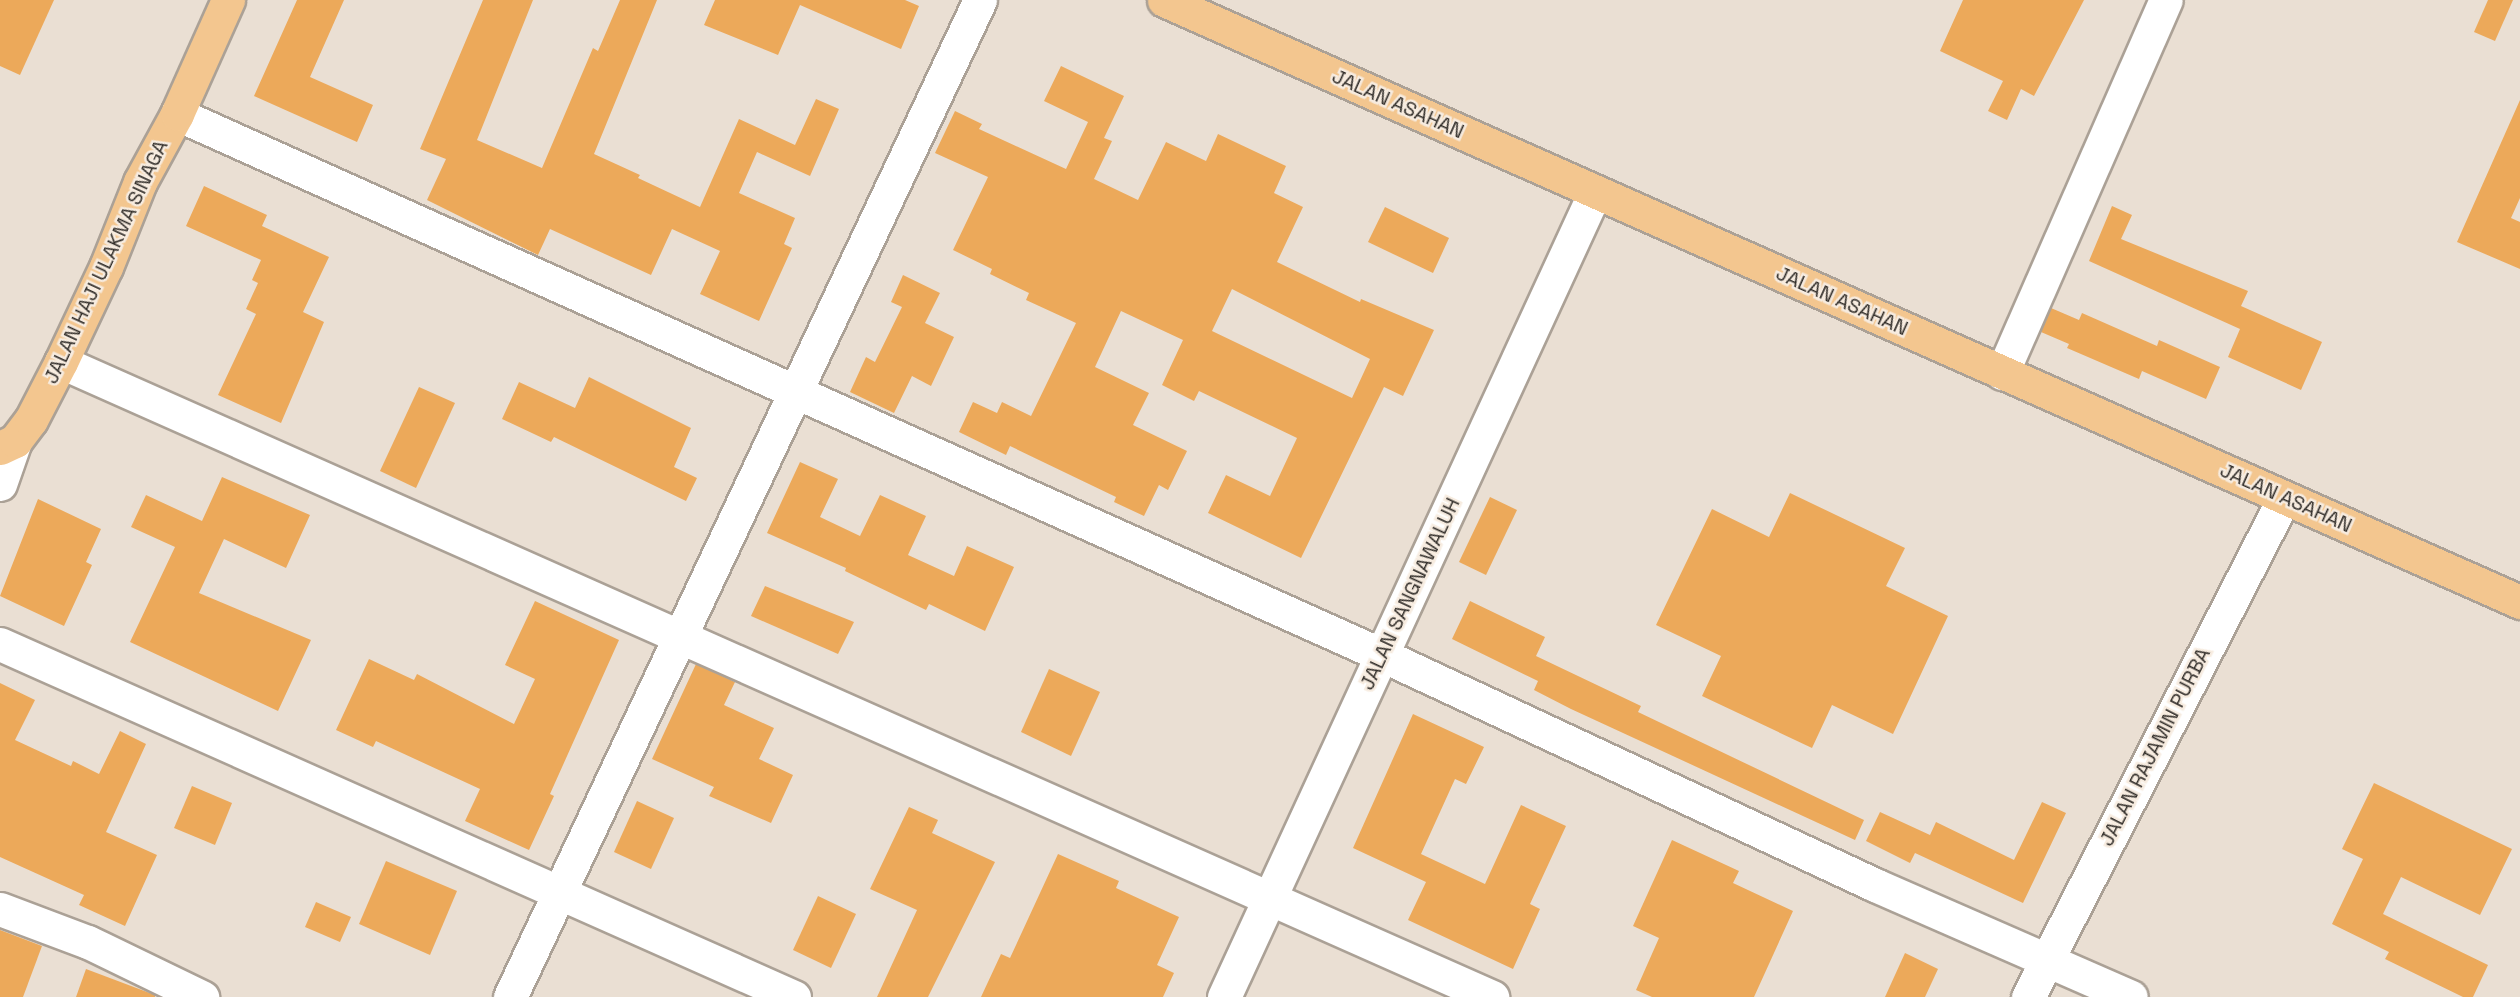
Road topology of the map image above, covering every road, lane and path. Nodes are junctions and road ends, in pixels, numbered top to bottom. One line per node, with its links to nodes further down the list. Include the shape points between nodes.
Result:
1 (228, 0): 5 (main road, JALAN HAJI ULAKMA SINAGA)
2 (980, 0): 9 (street)
3 (1164, 0): 6 (main road, JALAN ASAHAN)
4 (2166, 0): 8 (street)
5 (177, 114): 7 (main road, JALAN HAJI ULAKMA SINAGA, via 140,182 106,267); 9 (street)
6 (1595, 192): 8 (main road, JALAN ASAHAN); 16 (street, JALAN SANGNAWALUH)
7 (61, 362): 10 (main road, JALAN HAJI ULAKMA SINAGA, via 31,420); 14 (street)
8 (2002, 373): 12 (main road, JALAN ASAHAN)
9 (795, 391): 14 (street); 16 (street)
10 (8, 444): 11 (street)
11 (0, 484)
12 (2284, 498): 13 (main road, JALAN ASAHAN); 20 (street, JALAN RAJAMIN PURBA)
13 (2520, 602)
14 (680, 636): 17 (street); 18 (street)
15 (0, 644): 17 (street)
16 (1382, 655): 18 (street, JALAN SANGNAWALUH); 20 (street)
17 (559, 892): 22 (street); 23 (street)
18 (1270, 897): 24 (street, JALAN SANGNAWALUH); 25 (street)
19 (0, 909): 21 (street, via 88,942)
20 (2046, 960): 26 (street, JALAN RAJAMIN PURBA); 27 (street)
21 (202, 997)
22 (510, 997)
23 (794, 997)
24 (1224, 997)
25 (1492, 997)
26 (2028, 997)
27 (2131, 997)

